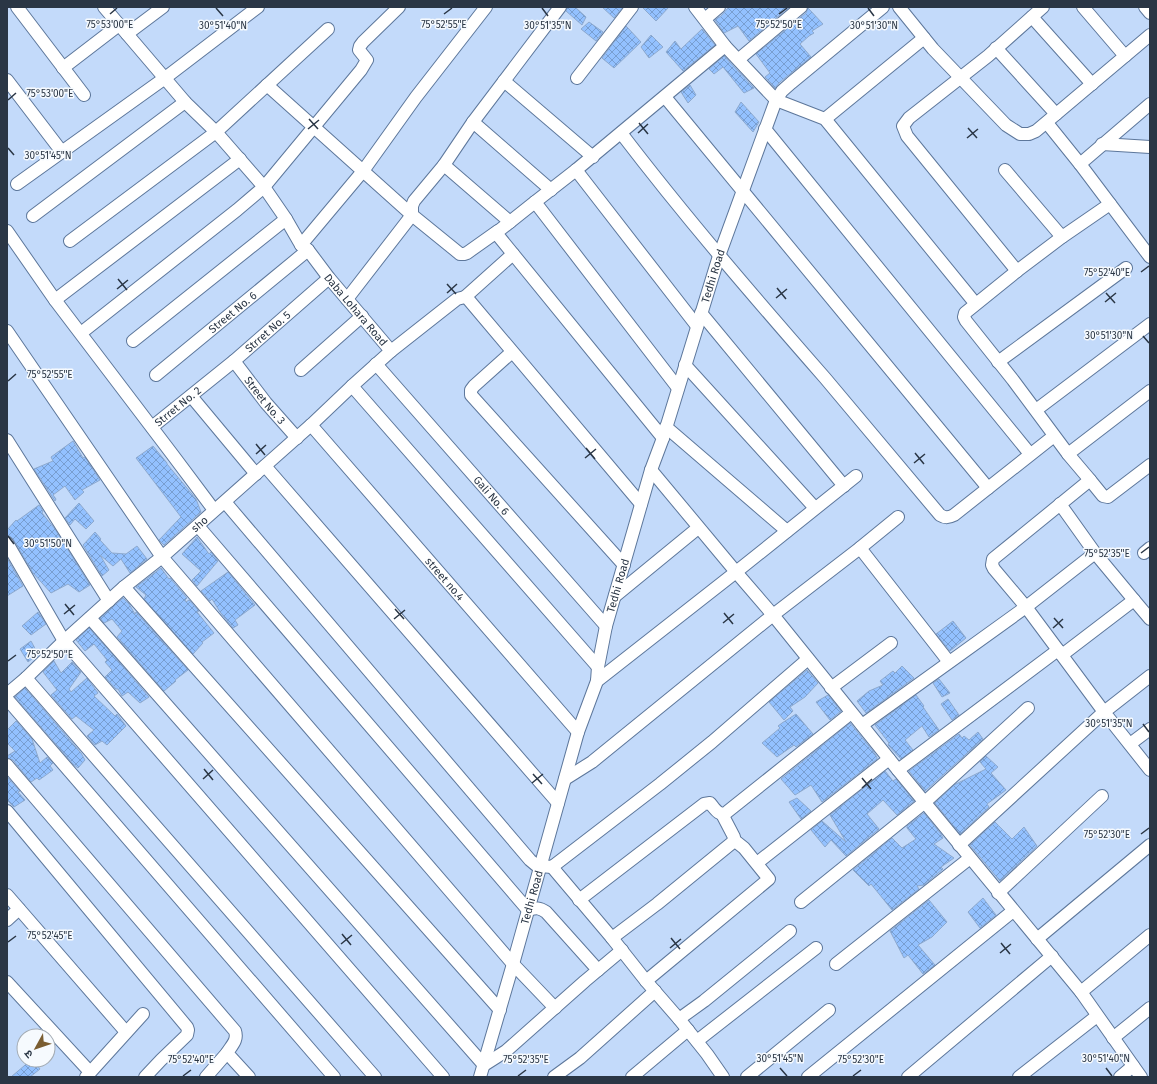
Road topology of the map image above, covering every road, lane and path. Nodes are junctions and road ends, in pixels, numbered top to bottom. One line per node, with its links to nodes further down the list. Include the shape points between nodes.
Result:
1 (17, 7): 29 (street)
2 (104, 7): 20 (street, Daba Lohara Road)
3 (163, 7): 22 (street)
4 (258, 7): 30 (street)
5 (399, 7): 46 (street, via 360,46 359,50 367,60 366,63)
6 (486, 7): 57 (street, Street No. 6)
7 (560, 7): 34 (street)
8 (632, 7): 31 (street)
9 (695, 7): 19 (street)
10 (718, 7): 19 (street)
11 (801, 7): 28 (street)
12 (883, 7): 39 (street, Tedhi Road, via 791,83)
13 (1043, 7): 18 (street)
14 (1083, 7): 27 (street)
15 (1145, 7): 17 (street)
16 (904, 8): 24 (street)
17 (1150, 13)
18 (1032, 17): 26 (street); 35 (street)
19 (705, 19): 25 (street)
20 (119, 25): 22 (street, Daba Lohara Road); 29 (street)
21 (328, 30): 36 (street)
22 (127, 34): 30 (street, Daba Lohara Road)
23 (1150, 35): 27 (street)
24 (924, 38): 32 (street); 43 (street)
25 (726, 46): 28 (street); 38 (street)
26 (996, 48): 32 (street); 42 (street)
27 (1125, 56): 35 (street)
28 (739, 59): 39 (street)
29 (63, 68): 37 (street)
30 (165, 78): 40 (street, Daba Lohara Road); 52 (street)
31 (577, 78)
32 (960, 78): 45 (street, via 1006,126 1020,134 1029,134); 79 (street, via 909,118 903,126 904,131)
33 (7, 80): 52 (street)
34 (504, 81): 44 (street); 53 (street)
35 (1092, 84): 42 (street)
36 (267, 85): 46 (street); 48 (street)
37 (84, 95)
38 (665, 96): 49 (street); 63 (street)
39 (776, 100): 43 (street); 47 (street, Tedhi Road)
40 (185, 102): 48 (street, Daba Lohara Road); 67 (street)
41 (1150, 104): 50 (street)
42 (1056, 114): 45 (street)
43 (825, 120): 84 (street)
44 (473, 122): 56 (street); 62 (street)
45 (1047, 123): 55 (street)
46 (313, 127): 57 (street); 61 (street)
47 (765, 129): 63 (street, Tedhi Road); 112 (street)
48 (216, 132): 54 (street, Daba Lohara Road); 73 (street)
49 (621, 134): 53 (street); 76 (street)
50 (1102, 144): 51 (street); 55 (street)
51 (1150, 147)
52 (62, 152): 60 (street)
53 (593, 157): 58 (street)
54 (240, 159): 61 (street, Daba Lohara Road); 83 (street)
55 (1080, 164): 65 (street)
56 (444, 165): 66 (street, via 414,201); 69 (street)
57 (362, 170): 66 (street); 74 (street, Street No. 6)
58 (576, 170): 62 (street); 88 (street)
59 (1005, 170): 72 (street)
60 (17, 184)
61 (264, 186): 68 (street, Daba Lohara Road); 90 (street)
62 (552, 190): 64 (street)
63 (743, 191): 76 (street, Tedhi Road); 120 (street)
64 (535, 202): 69 (street); 102 (street)
65 (1110, 204): 72 (street); 77 (street)
66 (412, 215): 71 (street, via 460,254 468,253); 82 (street)
67 (33, 216)
68 (286, 219): 74 (street, Daba Lohara Road); 91 (street)
69 (510, 222): 71 (street)
70 (7, 231): 83 (street)
71 (498, 231): 75 (street, via 496,233)
72 (1062, 237): 79 (street)
73 (70, 241)
74 (305, 247): 80 (street, Daba Lohara Road); 99 (street, Street No. 6)
75 (513, 254): 81 (street, Daba Lohara Road); 108 (street)
76 (719, 256): 85 (street, Tedhi Road); 120 (street, via 940,515 948,518 954,515)
77 (1150, 257)
78 (1126, 268): 95 (street)
79 (1017, 270): 84 (street)
80 (329, 278): 82 (street, Daba Lohara Road); 94 (street, Strret No. 5)
81 (465, 297): 92 (street, Daba Lohara Road, via 457,299); 93 (street)
82 (347, 299): 86 (street, Daba Lohara Road)
83 (54, 300): 90 (street)
84 (975, 303): 95 (street, via 964,317)
85 (702, 313): 88 (street, Tedhi Road); 119 (street)
86 (362, 316): 92 (street, Daba Lohara Road); 98 (street)
87 (1150, 324): 105 (street)
88 (698, 326): 97 (street, Tedhi Road)
89 (7, 331): 133 (street)
90 (81, 333): 107 (street)
91 (133, 341)
92 (391, 351): 96 (street, sho)
93 (512, 352): 122 (street); 134 (street, via 474,386 471,395)
94 (234, 361): 100 (street, Strret No. 5); 110 (street, Street No. 3)
95 (998, 362): 105 (street)
96 (376, 364): 101 (street, sho); 144 (street, Gali No. 6)
97 (685, 365): 102 (street, Tedhi Road); 124 (street)
98 (301, 370)
99 (156, 375)
100 (205, 385): 104 (street, Strret No. 2)
101 (352, 386): 106 (street, sho); 150 (street)
102 (678, 388): 108 (street, Tedhi Road)
103 (1150, 391): 113 (street)
104 (191, 396): 107 (street, Strret No. 2); 115 (street)
105 (1036, 410): 109 (street)
106 (311, 425): 110 (street, sho); 162 (street, street no.4)
107 (152, 427): 125 (street)
108 (664, 433): 116 (street, Tedhi Road); 129 (street)
109 (1054, 436): 112 (street); 113 (street)
110 (297, 438): 115 (street, sho)
111 (7, 440): 139 (street)
112 (1030, 454): 120 (street)
113 (1068, 454): 118 (street)
114 (1150, 465): 118 (street, via 1108,497 1103,496)
115 (261, 470): 121 (street, sho); 171 (street)
116 (651, 470): 122 (street, Tedhi Road); 128 (street)
117 (856, 476): 119 (street)
118 (1090, 480): 123 (street)
119 (844, 486): 124 (street)
120 (988, 488)
121 (225, 502): 125 (street, sho); 179 (street, via 530,860 536,865)
122 (641, 504): 134 (street, Tedhi Road)
123 (1060, 504): 132 (street); 140 (street, via 1004,549 992,562 994,569)
124 (815, 508): 129 (street)
125 (214, 510): 127 (street, sho)
126 (898, 516): 131 (street)
127 (198, 526): 133 (street, sho); 185 (street)
128 (698, 528): 135 (street); 137 (street)
129 (787, 531): 135 (street)
130 (7, 543): 145 (street)
131 (860, 548): 141 (street); 149 (street)
132 (1095, 553): 138 (street); 140 (street)
133 (162, 557): 136 (street, sho); 195 (street)
134 (624, 565): 137 (street, Tedhi Road)
135 (736, 572): 141 (street); 153 (street)
136 (124, 587): 139 (street, sho); 204 (street)
137 (615, 596): 144 (street, Tedhi Road)
138 (1134, 600): 143 (street); 147 (street)
139 (109, 601): 142 (street, sho)
140 (1026, 608): 147 (street); 149 (street)
141 (773, 615): 148 (street); 168 (street, via 592,762)
142 (90, 618): 145 (street, sho); 214 (street)
143 (1150, 619)
144 (606, 626): 150 (street, Tedhi Road)
145 (64, 640): 152 (street, sho); 222 (street)
146 (891, 643): 154 (street)
147 (1060, 652): 158 (street); 166 (street)
148 (808, 659): 154 (street); 179 (street, via 660,784)
149 (949, 662): 160 (street)
150 (598, 667): 153 (street, Tedhi Road)
151 (1150, 676): 158 (street)
152 (26, 678): 155 (street, sho); 221 (street)
153 (597, 681): 162 (street, Tedhi Road)
154 (831, 688): 159 (street)
155 (7, 694)
156 (7, 699): 220 (street)
157 (1028, 708): 170 (street)
158 (1104, 712): 163 (street); 176 (street)
159 (852, 713): 160 (street); 173 (street)
160 (862, 725): 164 (street)
161 (1150, 729): 163 (street)
162 (578, 732): 168 (street, Tedhi Road)
163 (1130, 744): 167 (street)
164 (889, 759): 166 (street); 178 (street)
165 (7, 765): 213 (street, via 232,1027 237,1036)
166 (898, 770): 170 (street)
167 (1150, 770)
168 (565, 780): 171 (street, Tedhi Road)
169 (1102, 796): 180 (street)
170 (925, 802): 176 (street); 183 (street)
171 (558, 803): 179 (street, Tedhi Road)
172 (7, 812): 217 (street, via 187,1027 187,1035)
173 (722, 814): 174 (street); 182 (street, via 710,803 704,804)
174 (734, 840): 178 (street); 190 (street)
175 (1150, 844): 191 (street)
176 (959, 845): 177 (street)
177 (970, 858): 180 (street); 196 (street)
178 (757, 863): 198 (street, via 769,879)
179 (546, 866): 182 (street); 185 (street, Tedhi Road)
180 (998, 893): 186 (street)
181 (7, 895): 184 (street)
182 (579, 900): 190 (street)
183 (801, 902)
184 (19, 909): 187 (street); 210 (street)
185 (528, 910): 195 (street, Tedhi Road); 197 (street, via 540,908 546,912)
186 (1013, 911): 191 (street); 228 (street)
187 (7, 920)
188 (790, 930): 208 (street)
189 (1150, 934): 201 (street)
190 (612, 938): 193 (street)
191 (1036, 939): 194 (street)
192 (816, 948): 212 (street)
193 (622, 950): 197 (street); 198 (street)
194 (1052, 956): 201 (street); 229 (street)
195 (513, 964): 202 (street); 204 (street, Tedhi Road)
196 (836, 964)
197 (598, 970): 202 (street)
198 (646, 981): 200 (street)
199 (7, 982): 216 (street)
200 (654, 991): 208 (street); 224 (street, via 580,1058)
201 (1080, 992): 207 (street)
202 (555, 1008): 214 (street, via 506,1052)
203 (1150, 1008): 211 (street)
204 (500, 1010): 214 (street, Tedhi Road)
205 (829, 1010): 227 (street)
206 (143, 1014): 210 (street)
207 (1097, 1016): 211 (street); 230 (street)
208 (679, 1019): 209 (street)
209 (688, 1030): 212 (street); 225 (street)
210 (126, 1032): 216 (street)
211 (1113, 1038): 215 (street)
212 (697, 1041): 226 (street)
213 (227, 1053): 218 (street); 219 (street)
214 (484, 1065): 223 (street, Tedhi Road)
215 (1133, 1066): 231 (street); 232 (street)
216 (88, 1075)
217 (145, 1077)
218 (206, 1077)
219 (249, 1077)
220 (334, 1077)
221 (375, 1077)
222 (443, 1077)
223 (480, 1077)
224 (554, 1077)
225 (632, 1077)
226 (722, 1077)
227 (746, 1077)
228 (808, 1077)
229 (908, 1077)
230 (1019, 1077)
231 (1120, 1077)
232 (1141, 1077)

